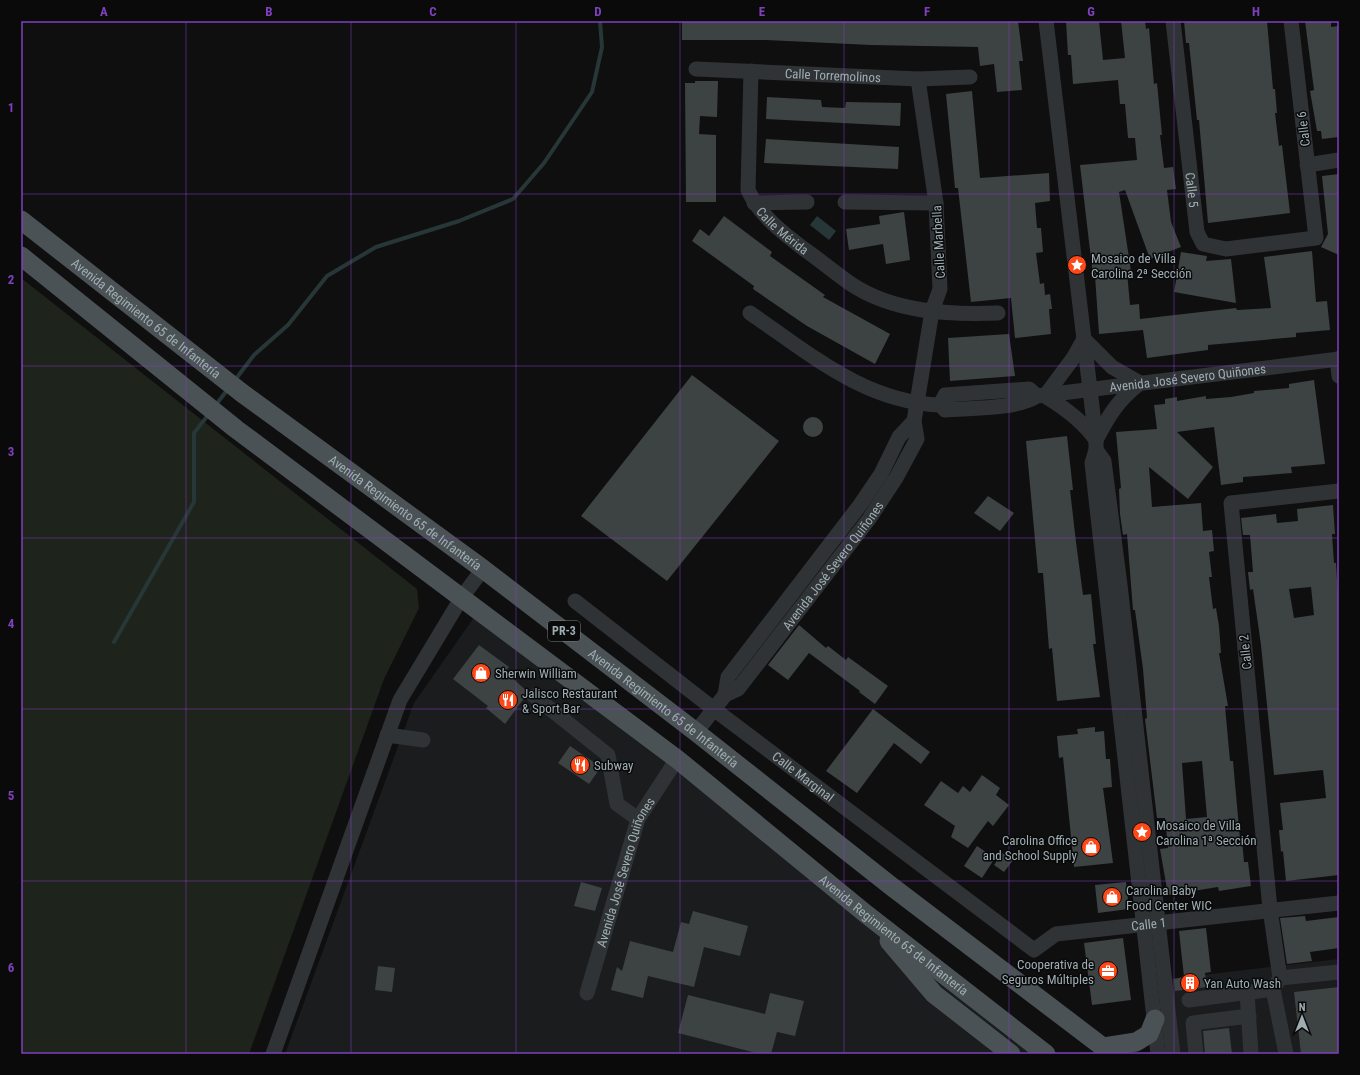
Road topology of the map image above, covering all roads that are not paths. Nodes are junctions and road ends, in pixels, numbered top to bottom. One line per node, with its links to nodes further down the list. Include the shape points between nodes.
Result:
1 (1046, 21): 20 (street)
2 (1173, 21): 15 (street, Calle 5, via 1198,232 1203,244 1226,248)
3 (1291, 21): 9 (street, Calle 6)
4 (696, 69): 5 (street, Calle Torremolinos)
5 (751, 71): 7 (street, Calle Torremolinos); 12 (street, Calle Mérida, via 748,190)
6 (970, 77): 7 (street, Calle Torremolinos)
7 (918, 79): 13 (street, Calle Marbella)
8 (1339, 160): 9 (street)
9 (1307, 165): 15 (street, Calle 6)
10 (807, 202): 12 (street)
11 (845, 202): 13 (street)
12 (754, 203): 17 (street, Calle Mérida, via 794,241 850,284 895,304)
13 (936, 203): 17 (street, Calle Marbella, via 940,289)
14 (21, 220): 32 (main road, Avenida Regimiento 65 de Infantería / PR-3, via 242,393)
15 (1316, 238)
16 (21, 256): 33 (main road, Avenida Regimiento 65 de Infantería / PR-3, via 236,428)
17 (932, 311): 19 (street, Calle Mérida, via 961,315); 26 (street, Calle Marbella)
18 (750, 313): 26 (street, via 849,380 884,395)
19 (998, 313)
20 (1084, 339): 23 (street, via 1112,367); 24 (street); 25 (street, via 1074,356)
21 (1338, 359): 22 (street); 23 (street, Avenida José Severo Quiñones)
22 (1339, 376)
23 (1140, 383): 24 (street, Avenida José Severo Quiñones); 28 (street, via 1114,407)
24 (1090, 390): 25 (street, Avenida José Severo Quiñones); 28 (street)
25 (1041, 396): 26 (street, Avenida José Severo Quiñones, via 1029,389 1008,398 945,395 940,405); 28 (street, via 1064,407 1088,429)
26 (918, 404): 27 (street, Avenida José Severo Quiñones)
27 (914, 421): 30 (street, Avenida José Severo Quiñones, via 899,436 881,474); 31 (street, Avenida José Severo Quiñones, via 917,439 896,478)
28 (1096, 445): 48 (street, via 1104,462 1149,835)
29 (1339, 491): 46 (street, Calle 2, via 1231,503)
30 (841, 529): 31 (street); 35 (street, Avenida José Severo Quiñones)
31 (854, 538): 36 (street, Avenida José Severo Quiñones)
32 (483, 569): 33 (street); 40 (main road, Avenida Regimiento 65 de Infantería / PR-3)
33 (462, 597): 41 (street, via 400,700); 43 (main road, Avenida Regimiento 65 de Infantería / PR-3)
34 (575, 601): 39 (street, Calle Marginal)
35 (783, 605): 36 (street); 37 (street, Avenida José Severo Quiñones)
36 (795, 614): 37 (street, Avenida José Severo Quiñones)
37 (758, 651): 39 (street, Avenida José Severo Quiñones, via 738,689 725,695)
38 (534, 696): 44 (street, via 608,755 617,804)
39 (715, 710): 40 (street, Avenida José Severo Quiñones); 49 (street, Calle Marginal)
40 (696, 732): 57 (main road, Avenida Regimiento 65 de Infantería / PR-3, via 891,886)
41 (387, 734): 42 (street); 58 (street)
42 (423, 740)
43 (677, 759): 44 (street, Avenida José Severo Quiñones); 47 (main road, Avenida Regimiento 65 de Infantería / PR-3)
44 (638, 819): 53 (street, Avenida José Severo Quiñones)
45 (1339, 903): 46 (street, Calle 1)
46 (1270, 909): 48 (street, Calle 1); 51 (street)
47 (866, 914): 59 (main road, via 934,994); 60 (main road, Avenida Regimiento 65 de Infantería / PR-3)
48 (1151, 924): 49 (street, Calle 1, via 1056,934); 56 (street); 62 (street)
49 (1034, 950)
50 (1339, 972): 51 (street)
51 (1276, 984): 52 (street); 65 (street)
52 (1247, 992): 54 (street); 55 (street)
53 (587, 993)
54 (1189, 1000)
55 (1249, 1016): 63 (street, via 1193,1023); 64 (street)
56 (1155, 1019): 57 (main road, via 1148,1034 1136,1042); 61 (street)
57 (1108, 1051)
58 (273, 1054)
59 (1011, 1054)
60 (1046, 1054)
61 (1158, 1054)
62 (1173, 1054)
63 (1196, 1054)
64 (1251, 1054)
65 (1286, 1054)

